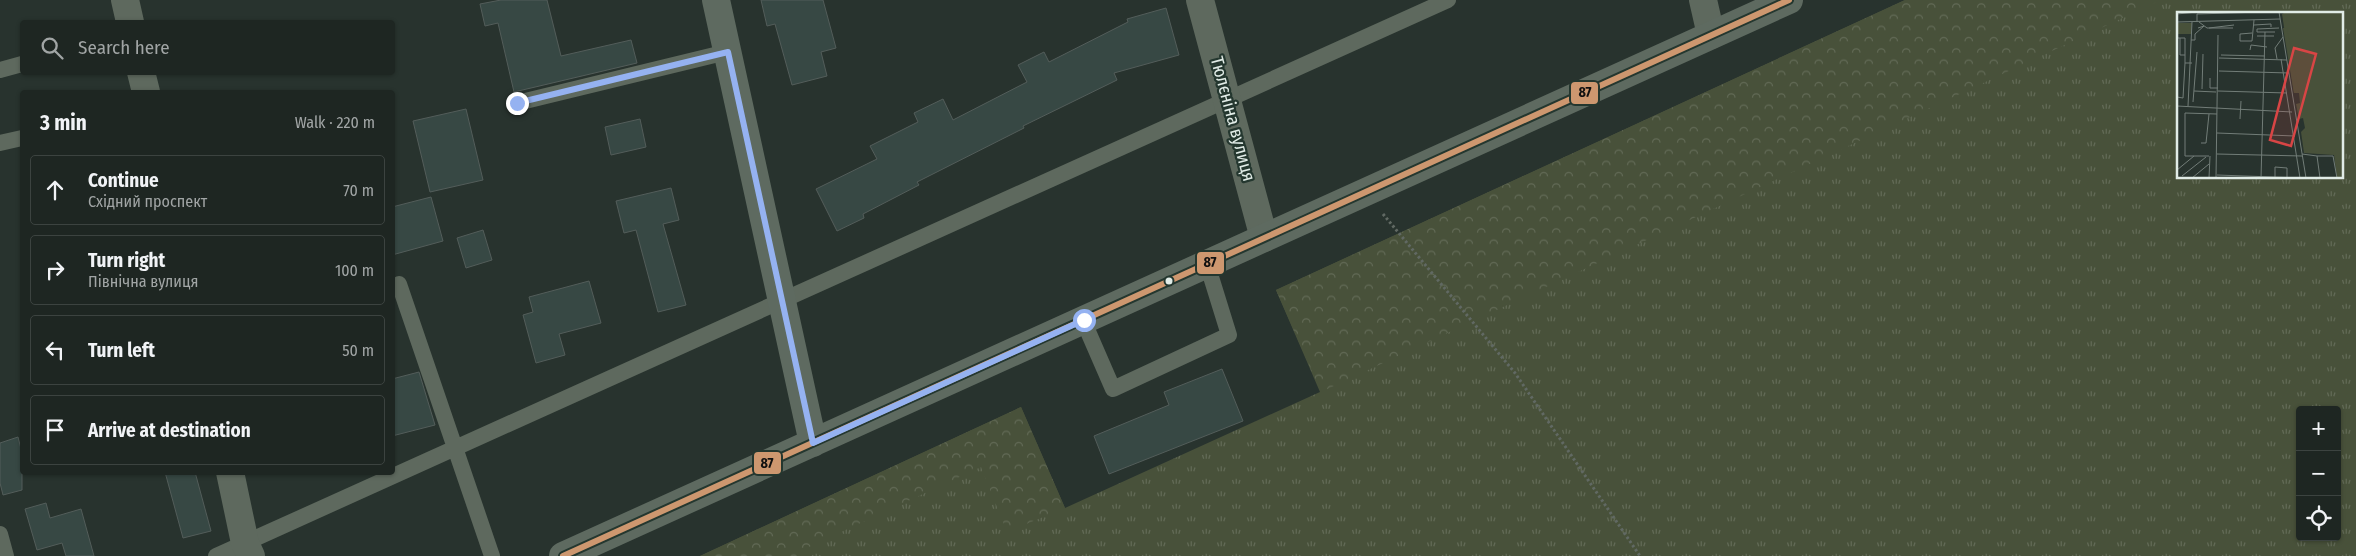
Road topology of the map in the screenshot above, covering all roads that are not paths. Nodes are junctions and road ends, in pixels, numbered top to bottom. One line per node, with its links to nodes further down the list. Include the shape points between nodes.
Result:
1 (125, 0): 7 (street)
2 (716, 0): 9 (main road)
3 (1200, 0): 14 (street, Тюлєніна вулиця)
4 (1448, 0): 14 (lane)
5 (1703, 0): 8 (street)
6 (1789, 0): 8 (main road)
7 (130, 20)
8 (1711, 35): 18 (main road)
9 (728, 52): 15 (lane); 21 (main road)
10 (20, 65): 11 (lane)
11 (0, 70)
12 (142, 75): 13 (street)
13 (146, 90)
14 (1228, 99): 18 (street, Тюлєніна вулиця); 21 (lane)
15 (517, 103)
16 (20, 138): 17 (lane)
17 (0, 143)
18 (1264, 238): 19 (main road)
19 (1207, 264): 22 (main road); 22 (lane, via 1229,335 1114,389)
20 (399, 284): 24 (lane)
21 (783, 300): 23 (main road); 24 (lane)
22 (1084, 320): 23 (main road)
23 (813, 443): 27 (main road)
24 (456, 448): 28 (lane); 31 (lane)
25 (231, 475): 28 (street)
26 (0, 534): 29 (lane)
27 (599, 548): 32 (main road)
28 (248, 549): 30 (lane)
29 (6, 556)
30 (216, 556)
31 (492, 556)
32 (563, 556)

